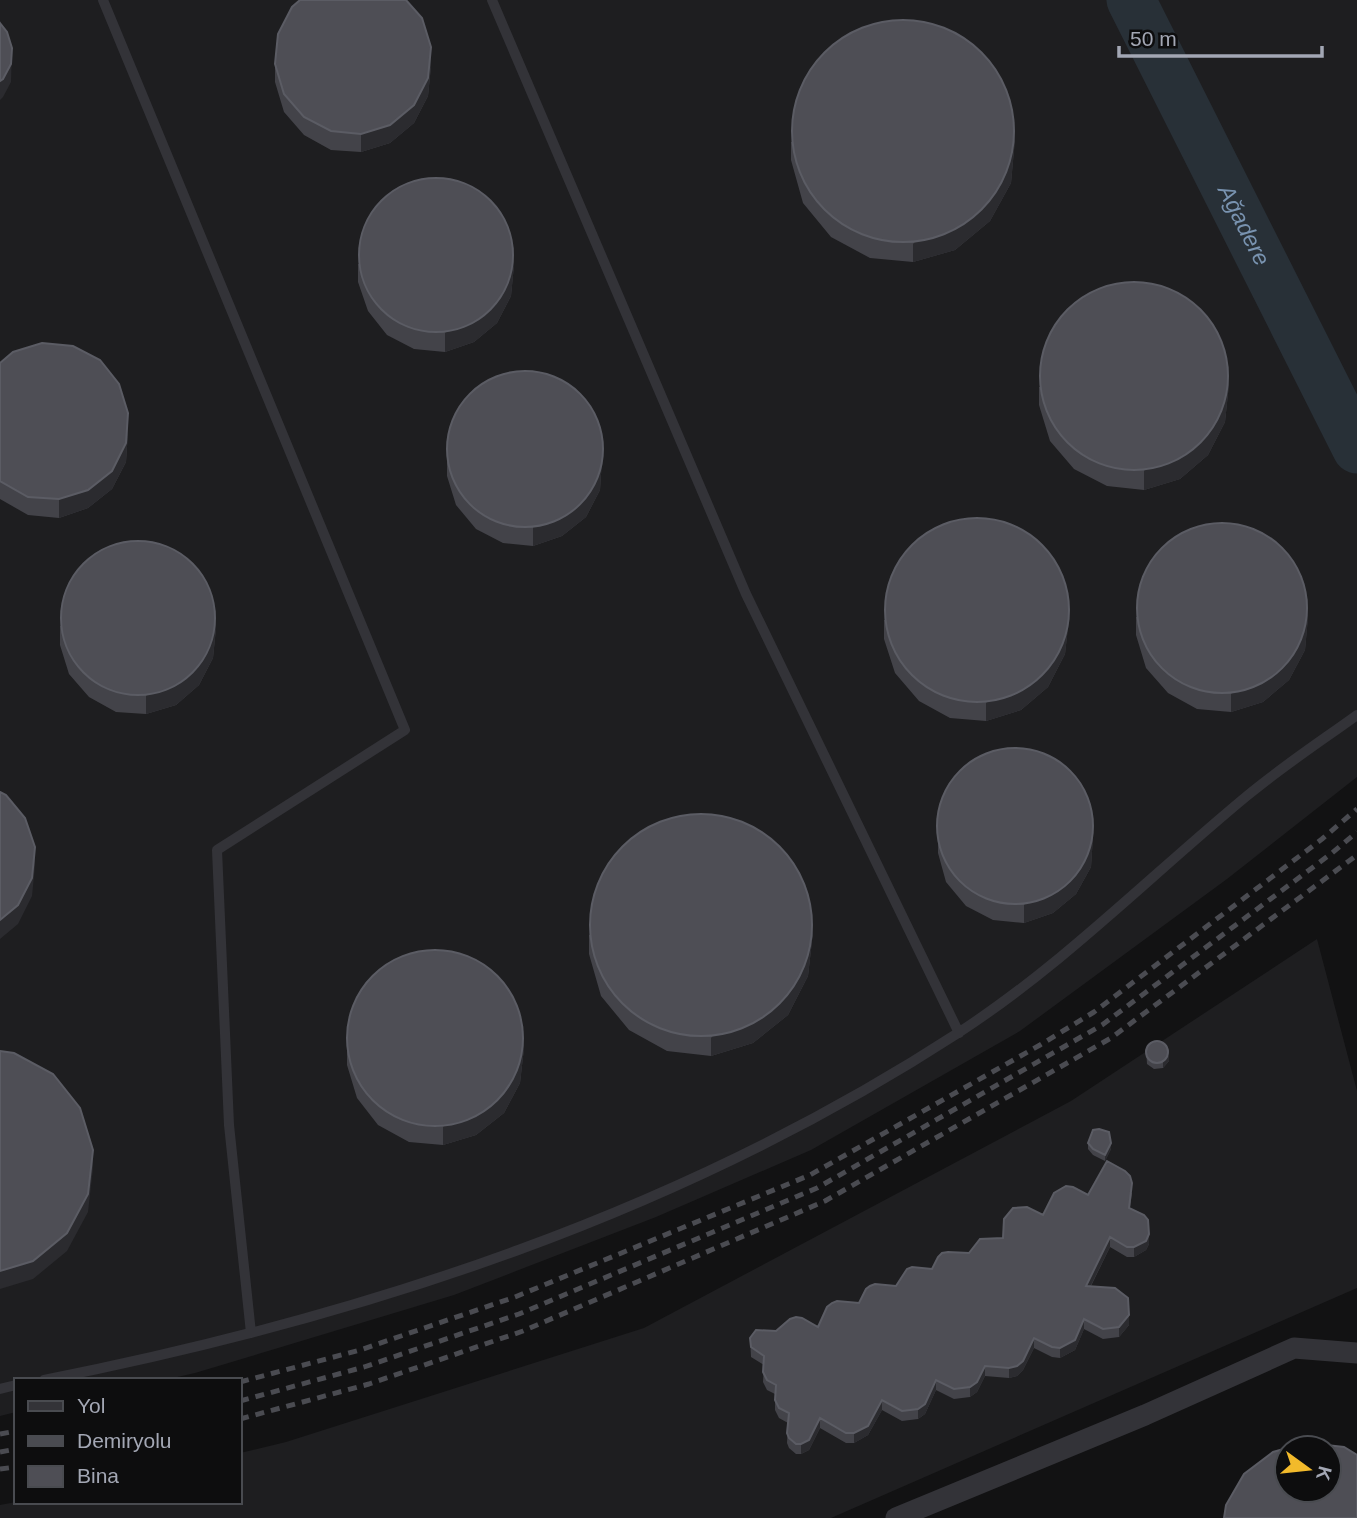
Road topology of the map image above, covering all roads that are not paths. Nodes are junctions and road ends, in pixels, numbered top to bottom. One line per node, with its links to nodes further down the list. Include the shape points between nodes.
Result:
1 (103, 0): 5 (lane, via 405,730 217,850 229,1125)
2 (492, 0): 4 (lane, via 746,594)
3 (1357, 715): 4 (lane, via 1251,792 1025,986)
4 (959, 1033): 5 (lane, via 806,1124 674,1188 439,1278)
5 (251, 1333): 7 (lane)
6 (1357, 1353): 8 (street, via 1294,1348)
7 (54, 1378)
8 (896, 1518)

